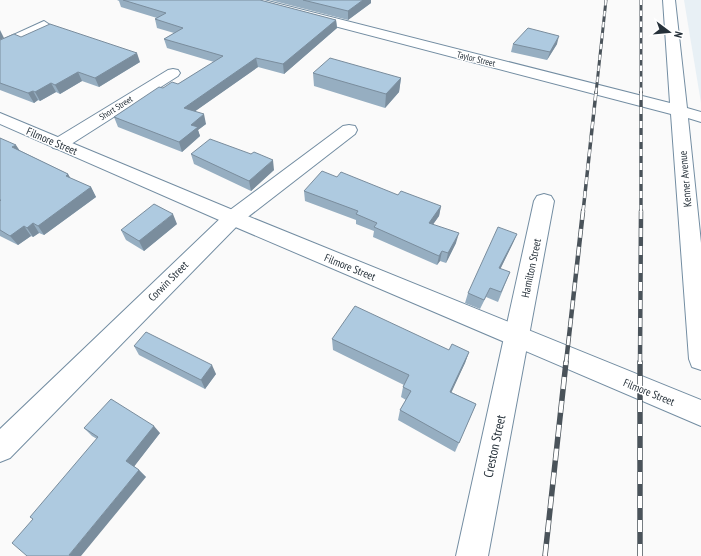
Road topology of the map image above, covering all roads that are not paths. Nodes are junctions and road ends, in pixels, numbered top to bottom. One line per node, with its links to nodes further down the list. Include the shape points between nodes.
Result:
1 (250, 0): 6 (street, Taylor Street, via 641,100)
2 (669, 0): 6 (street, Kenner Avenue)
3 (44, 25): 4 (street)
4 (0, 46)
5 (173, 73): 10 (street, Short Street)
6 (679, 112): 7 (street, Taylor Street); 14 (street, Kenner Avenue)
7 (701, 117)
8 (3, 122): 10 (street, Filmore Street)
9 (349, 130): 12 (street, Corwin Street)
10 (59, 144): 12 (street, Filmore Street)
11 (544, 201): 13 (street, Hamilton Street)
12 (233, 218): 13 (street, Filmore Street); 16 (street, Corwin Street)
13 (517, 335): 15 (street, Filmore Street); 17 (street, Creston Street)
14 (701, 359)
15 (701, 413)
16 (0, 448)
17 (472, 556)

